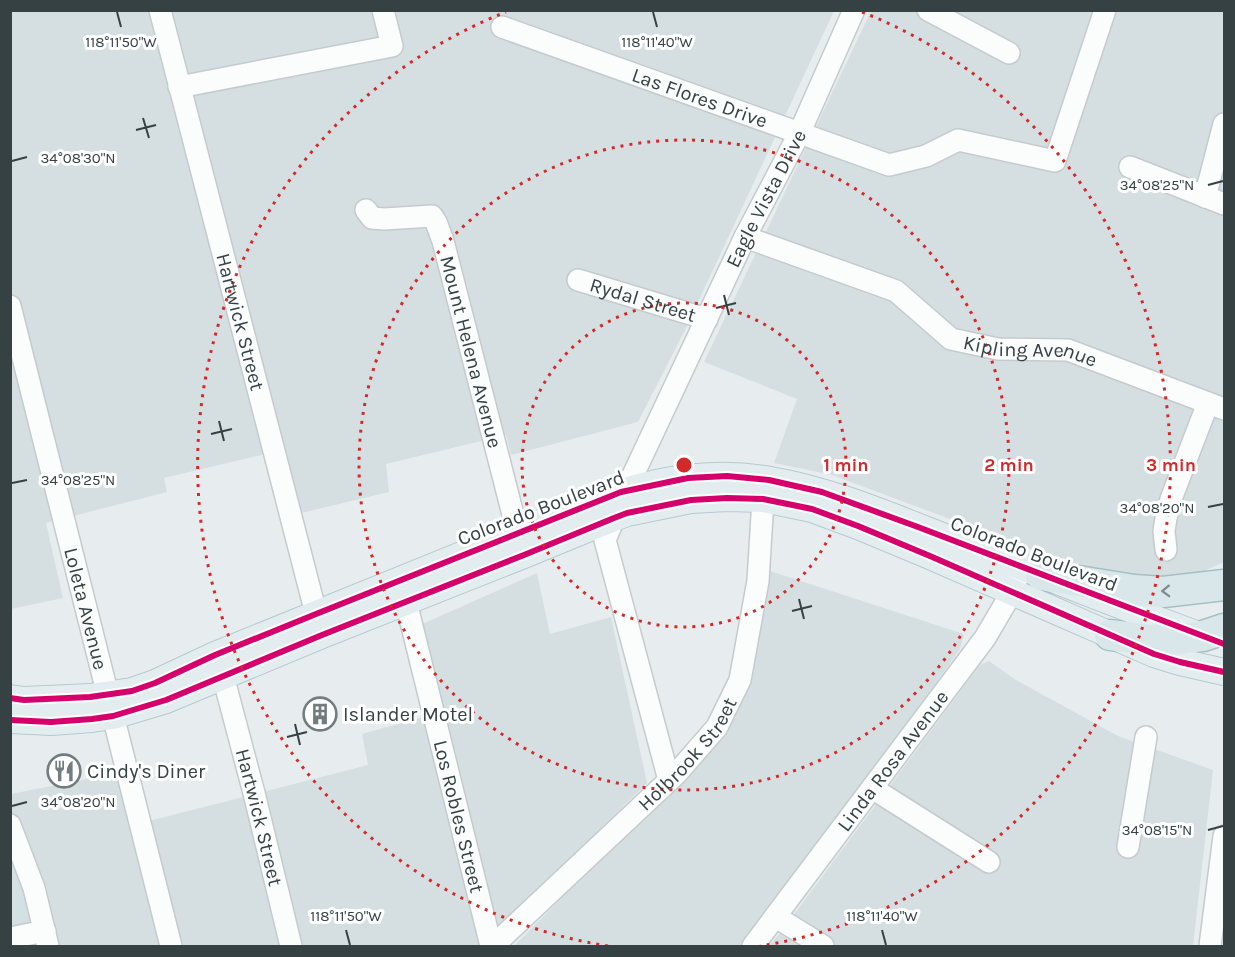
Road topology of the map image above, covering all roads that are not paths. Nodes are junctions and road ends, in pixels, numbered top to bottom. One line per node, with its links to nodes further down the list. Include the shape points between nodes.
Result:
1 (160, 10): 8 (street, Hartwick Street)
2 (383, 10): 8 (street, via 392,46)
3 (854, 10): 10 (street, Eagle Vista Drive)
4 (928, 10): 7 (street)
5 (1105, 10): 10 (street, Las Flores Drive, via 1055,161 958,140 926,156 889,165)
6 (502, 27): 10 (street, Las Flores Drive)
7 (1009, 52)
8 (179, 87): 28 (street, Hartwick Street)
9 (1224, 124): 12 (street)
10 (799, 134): 14 (street, Eagle Vista Drive)
11 (1130, 167): 12 (street)
12 (1215, 201)
13 (366, 210): 22 (street, Mount Helena Avenue, via 372,218 432,216 436,222)
14 (745, 237): 17 (street, Eagle Vista Drive); 18 (street, Kipling Avenue, via 896,291 951,339 998,348 1068,350)
15 (578, 280): 17 (street, Rydal Street)
16 (10, 306): 34 (street, Loleta Avenue)
17 (706, 319): 19 (street, Eagle Vista Drive)
18 (1216, 406): 23 (street, via 1171,499 1164,531)
19 (626, 490): 21 (street, Eagle Vista Drive); 22 (main road, Colorado Boulevard, via 592,502); 24 (main road, Colorado Boulevard, via 688,478 769,480 822,492)
20 (763, 499): 21 (main road, Colorado Boulevard, via 691,500); 27 (main road, Colorado Boulevard, via 821,512); 37 (street, Holbrook Street, via 758,581 740,680 717,727)
21 (614, 518): 22 (main road, Colorado Boulevard); 37 (street, via 605,540)
22 (521, 544): 26 (main road, Colorado Boulevard)
23 (1166, 550)
24 (1031, 571): 25 (highway, one-way to 24, via 1163,592 1134,590); 27 (street, Linda Rosa Avenue); 30 (main road, Colorado Boulevard)
25 (1224, 585)
26 (401, 592): 28 (main road, Colorado Boulevard); 48 (street, Los Robles Street)
27 (1012, 592): 29 (main road, Colorado Boulevard); 38 (street, Linda Rosa Avenue, via 985,638)
28 (319, 624): 31 (main road, Colorado Boulevard)
29 (1110, 635): 30 (highway, via 1149,640); 32 (main road, Colorado Boulevard, via 1154,654)
30 (1217, 636)
31 (219, 666): 34 (main road, Colorado Boulevard, via 154,683); 47 (street, Hartwick Street)
32 (1224, 672)
33 (10, 698): 34 (main road, Colorado Boulevard)
34 (111, 705): 35 (main road, Colorado Boulevard, via 92,719); 46 (street, Loleta Avenue)
35 (10, 720)
36 (1146, 737): 41 (street)
37 (669, 780): 48 (street, Holbrook Street)
38 (872, 788): 42 (street); 43 (street, Linda Rosa Avenue)
39 (10, 825): 45 (street, via 34,888)
40 (1224, 836): 51 (street)
41 (1128, 847)
42 (989, 862)
43 (776, 917): 49 (street, Linda Rosa Avenue); 50 (street)
44 (10, 938): 45 (street)
45 (46, 939)
46 (171, 946)
47 (291, 946)
48 (492, 946)
49 (753, 946)
50 (823, 946)
51 (1210, 946)

